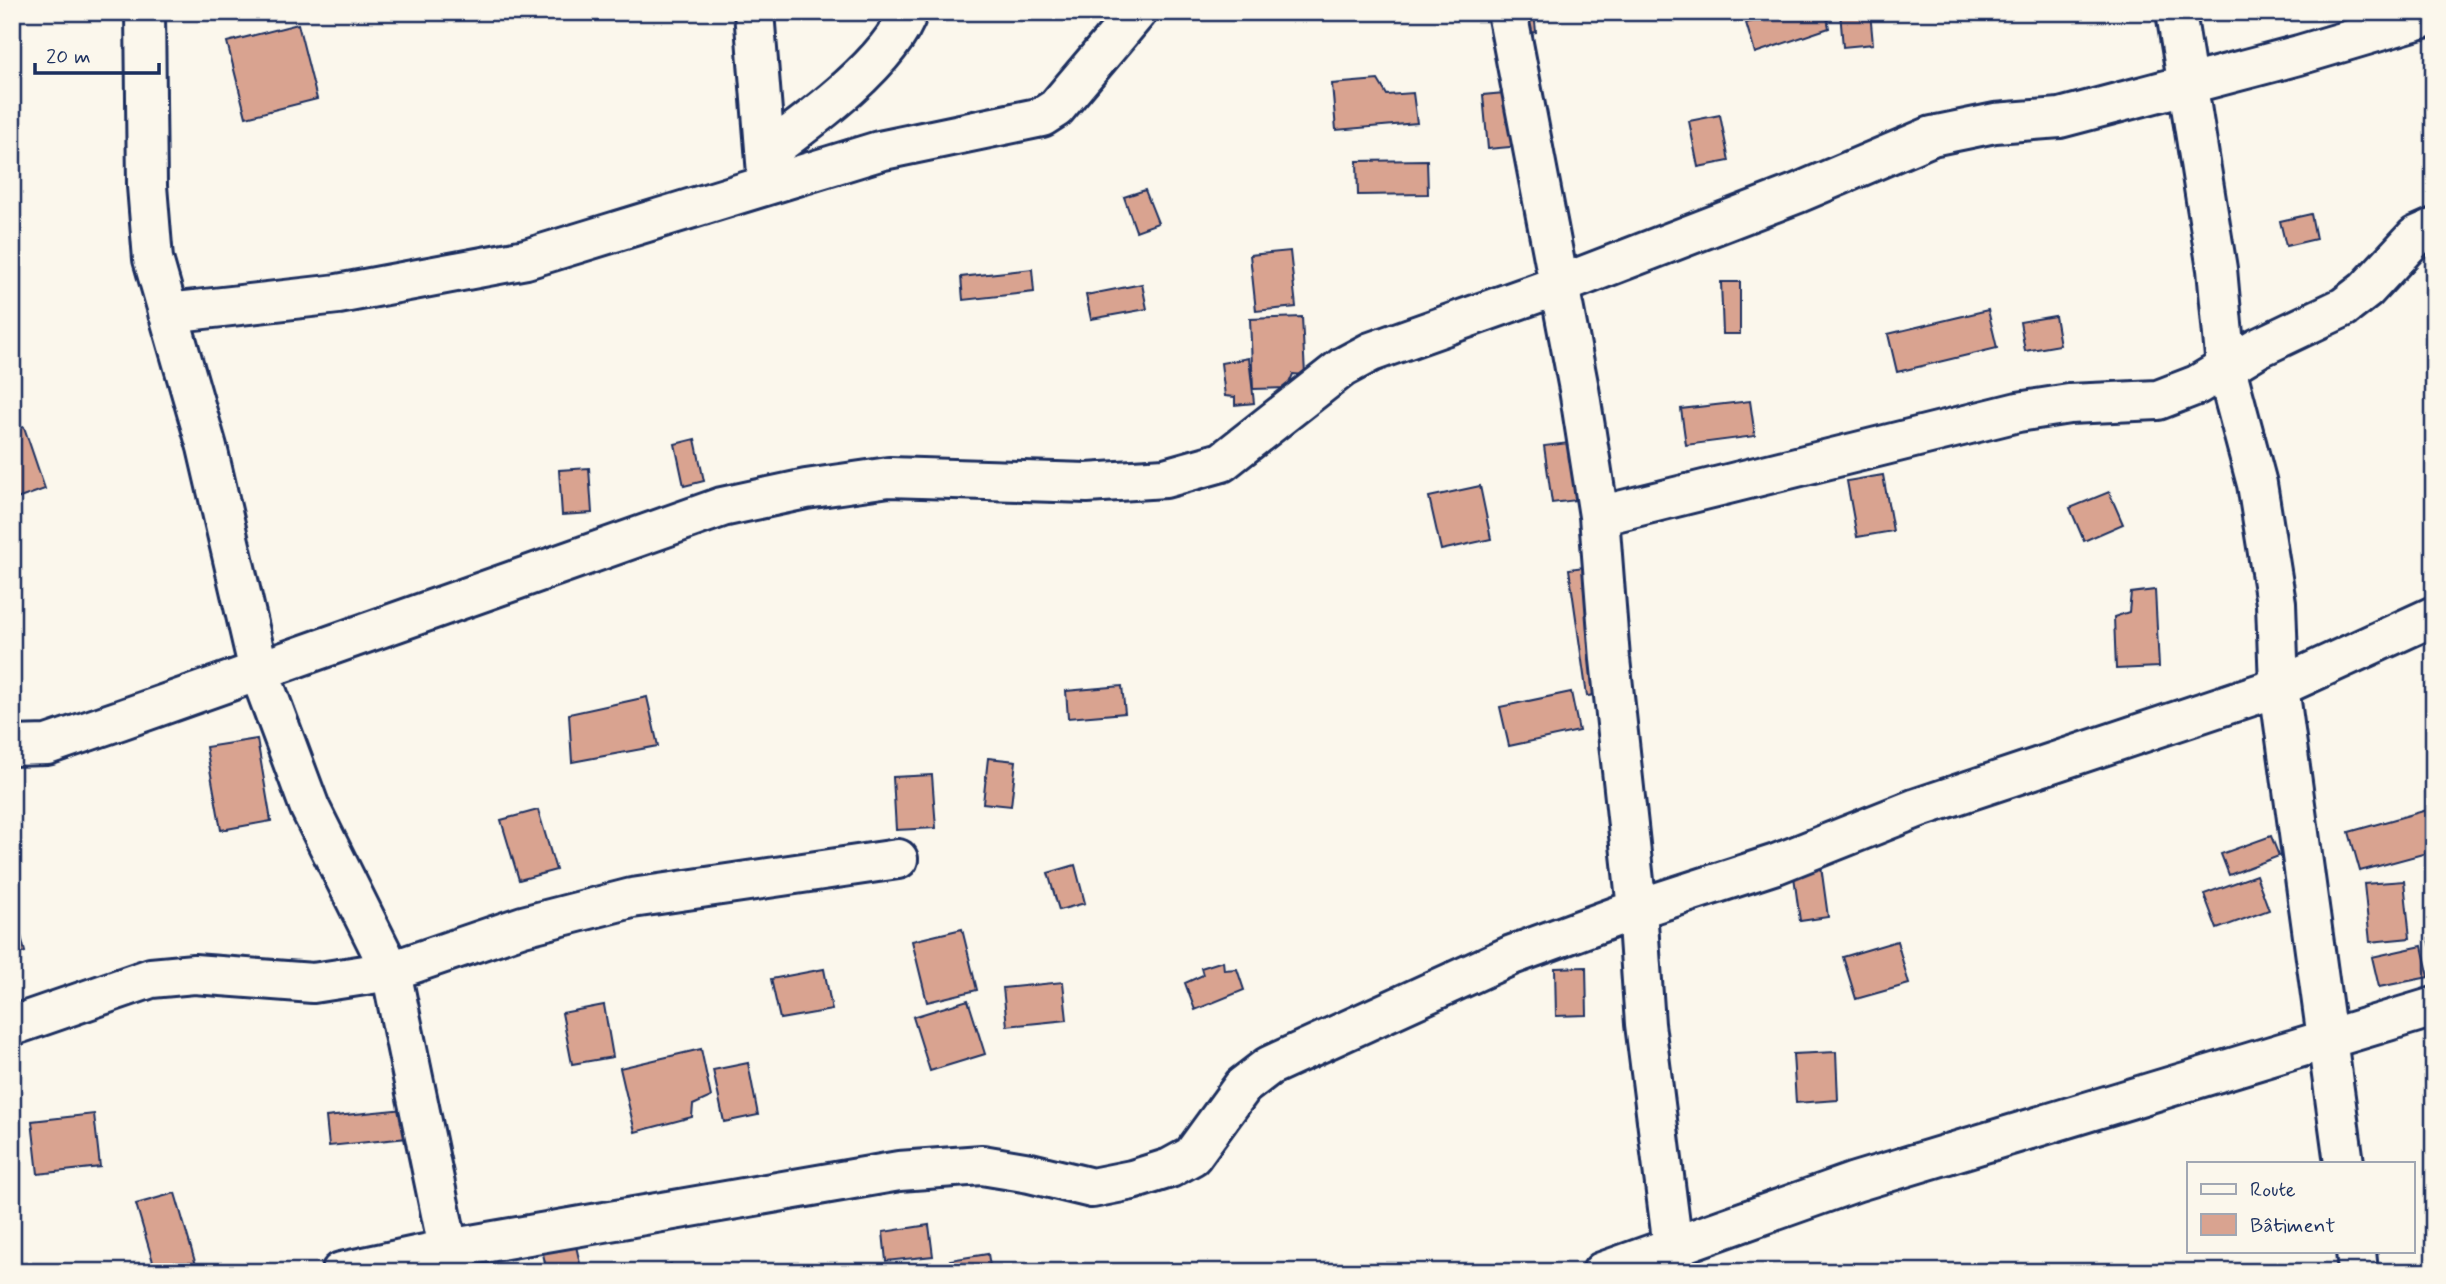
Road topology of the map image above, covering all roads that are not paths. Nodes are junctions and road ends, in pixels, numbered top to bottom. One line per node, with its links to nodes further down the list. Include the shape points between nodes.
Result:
1 (145, 12): 12 (street, via 147,186 153,260)
2 (754, 12): 9 (street)
3 (908, 12): 9 (street, via 878,57)
4 (1137, 12): 9 (street, via 1055,108 1042,117)
5 (1507, 12): 11 (street)
6 (2176, 12): 8 (street, via 2182,30)
7 (2434, 15): 8 (street)
8 (2186, 86): 11 (street, via 2060,118 1995,122 1932,136); 13 (street, via 2217,269)
9 (767, 169): 12 (street, via 526,259 338,294)
10 (2434, 229): 13 (street, via 2416,236 2344,307)
11 (1557, 286): 14 (street); 16 (street, via 1371,352 1343,367 1222,462 1165,478 1087,483 889,477 806,489 722,508)
12 (168, 313): 16 (street, via 207,447)
13 (2226, 368): 14 (street, via 2158,400 2069,404 2018,412); 17 (street, via 2257,484 2276,603)
14 (1599, 516): 20 (street)
15 (2434, 616): 17 (street)
16 (259, 671): 18 (street, via 47,745); 21 (street, via 310,808)
17 (2279, 687): 20 (street, via 1917,808 1776,864); 24 (street)
18 (12, 746)
19 (898, 859): 21 (street, via 632,898 523,926)
20 (1637, 909): 27 (street, via 1645,1024); 28 (street, via 1512,955 1269,1066 1243,1086 1192,1156 1132,1180 1091,1188 982,1165 899,1171)
21 (391, 971): 23 (street, via 313,983 194,974 150,978); 28 (street)
22 (2434, 1007): 24 (street)
23 (12, 1027)
24 (2328, 1038): 25 (street); 27 (street, via 1855,1182)
25 (2344, 1162)
26 (2356, 1252): 31 (street)
27 (1674, 1259): 30 (street)
28 (450, 1260): 29 (street)
29 (341, 1272)
30 (1602, 1272)
31 (2358, 1272)

